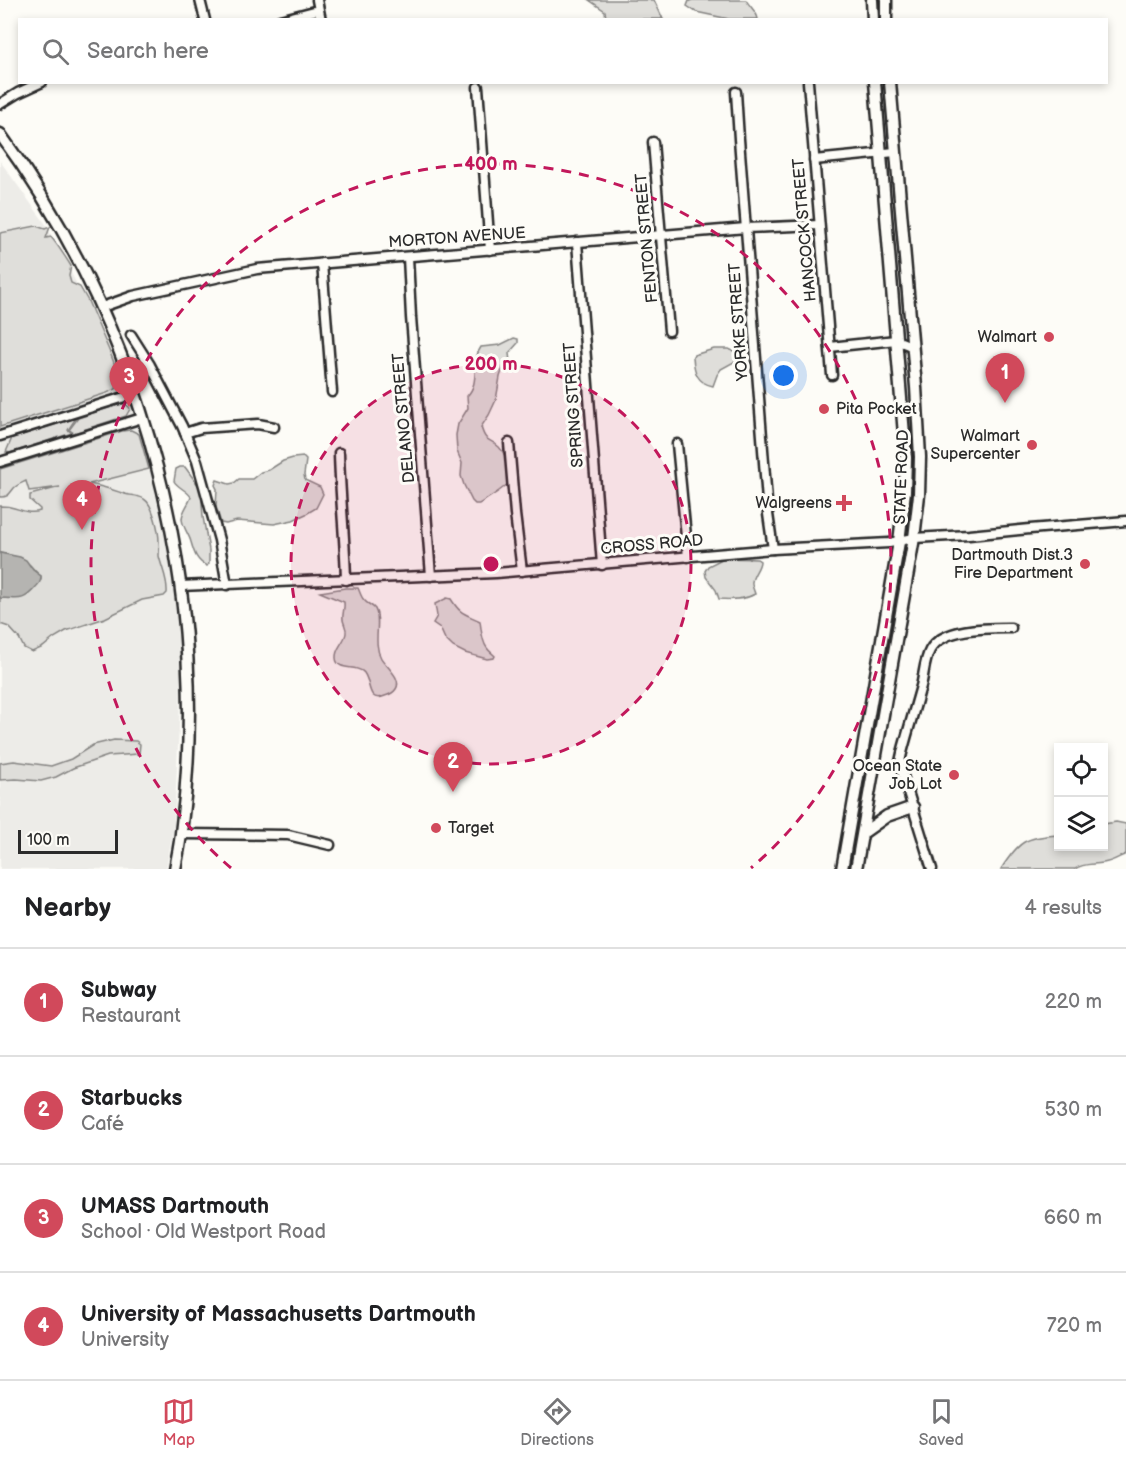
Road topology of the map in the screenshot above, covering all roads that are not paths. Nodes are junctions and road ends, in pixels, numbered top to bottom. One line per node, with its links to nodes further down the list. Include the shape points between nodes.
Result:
1 (200, 0): 5 (street)
2 (872, 0): 7 (main road)
3 (886, 0): 8 (main road)
4 (318, 5): 6 (street)
5 (204, 18)
6 (285, 18)
7 (873, 18)
8 (886, 18)
9 (38, 84): 15 (street)
10 (808, 84): 20 (street, HANCOCK STREET)
11 (875, 84): 19 (main road, STATE ROAD)
12 (890, 84): 18 (main road, STATE ROAD)
13 (478, 87): 25 (street)
14 (736, 92): 22 (street, YORKE STREET)
15 (0, 104)
16 (0, 134): 28 (main road, via 50,209)
17 (653, 142): 23 (street, FENTON STREET)
18 (895, 152): 19 (street); 32 (main road, STATE ROAD)
19 (881, 154): 20 (street); 31 (main road, STATE ROAD)
20 (814, 160): 21 (street, HANCOCK STREET)
21 (819, 225): 22 (street, MORTON AVENUE); 33 (street, HANCOCK STREET)
22 (746, 228): 23 (street, MORTON AVENUE); 48 (street, YORKE STREET)
23 (661, 236): 24 (street, MORTON AVENUE); 29 (street, FENTON STREET)
24 (577, 242): 25 (street, MORTON AVENUE); 50 (street, SPRING STREET)
25 (490, 250): 26 (street, MORTON AVENUE)
26 (408, 257): 27 (street, MORTON AVENUE); 52 (street, DELANO STREET)
27 (322, 263): 28 (street, MORTON AVENUE, via 229,274); 35 (street)
28 (102, 307): 36 (main road)
29 (669, 331)
30 (131, 335): 39 (street)
31 (896, 340): 32 (street); 33 (street); 47 (main road, STATE ROAD, via 906,459)
32 (911, 346): 46 (main road, STATE ROAD, via 920,457)
33 (830, 347): 34 (street, HANCOCK STREET)
34 (832, 375)
35 (332, 392)
36 (134, 394): 37 (main road); 40 (street)
37 (142, 418): 44 (street); 55 (main road, via 166,505)
38 (274, 427): 39 (street, via 258,424 201,428)
39 (185, 433): 54 (street, via 205,486)
40 (0, 436)
41 (510, 443): 51 (street)
42 (677, 444): 49 (street)
43 (339, 453): 53 (street)
44 (0, 462)
45 (1126, 521): 46 (street, CROSS ROAD)
46 (914, 538): 47 (street, CROSS ROAD); 58 (main road, STATE ROAD)
47 (899, 542): 48 (street, CROSS ROAD); 62 (main road, STATE ROAD)
48 (772, 549): 49 (street, CROSS ROAD)
49 (688, 556): 50 (street, CROSS ROAD)
50 (602, 565): 51 (street, CROSS ROAD)
51 (522, 571): 52 (street, CROSS ROAD)
52 (431, 576): 53 (street, CROSS ROAD)
53 (346, 580): 54 (street, CROSS ROAD)
54 (227, 585): 55 (street, CROSS ROAD)
55 (180, 586): 59 (main road, via 188,696 187,777)
56 (1011, 628): 57 (street, via 956,632 940,639 930,651 901,758)
57 (913, 807): 58 (main road, via 887,816); 64 (street)
58 (863, 833): 63 (main road, STATE ROAD)
59 (181, 834): 60 (street, via 288,835); 61 (main road)
60 (330, 845)
61 (175, 869)
62 (842, 869)
63 (856, 869)
64 (932, 869)

